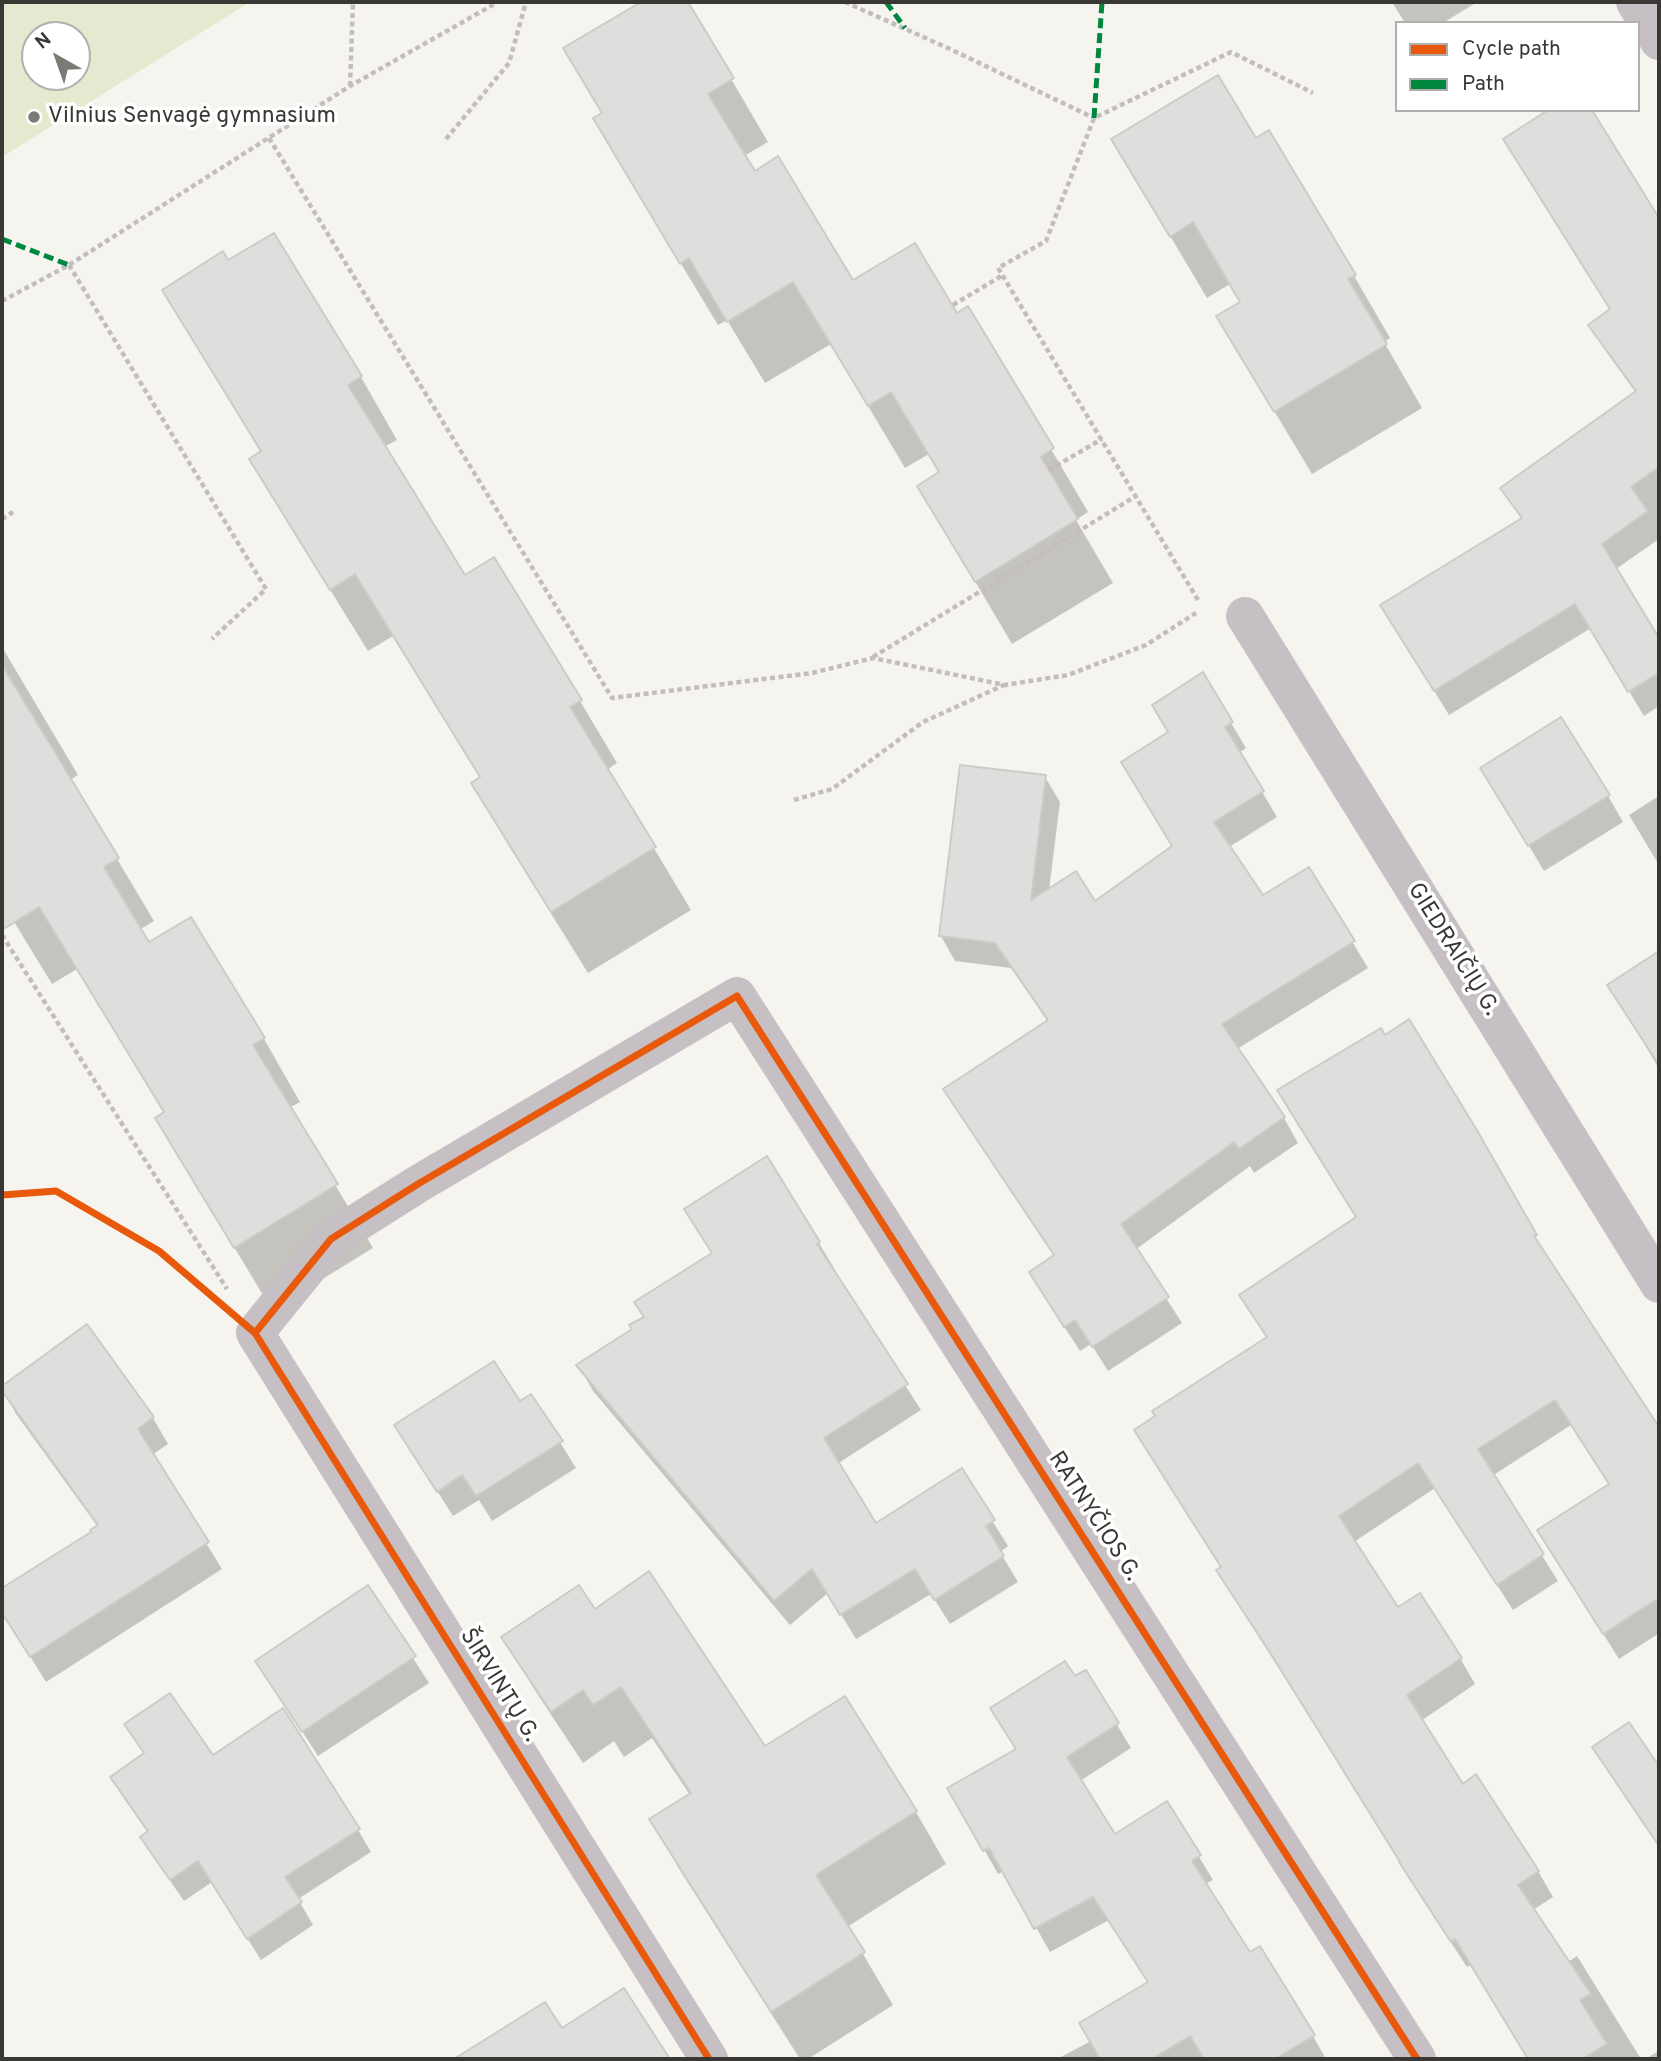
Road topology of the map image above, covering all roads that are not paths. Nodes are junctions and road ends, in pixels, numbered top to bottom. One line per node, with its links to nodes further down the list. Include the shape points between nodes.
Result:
1 (1635, 2): 2 (street)
2 (1659, 41)
3 (1245, 616): 5 (street, GIEDRAIČIŲ G.)
4 (737, 996): 6 (street, ŠIRVINTŲ G., via 331,1239 255,1333); 7 (street, RATNYČIOS G.)
5 (1659, 1284)
6 (709, 2059)
7 (1417, 2059)

